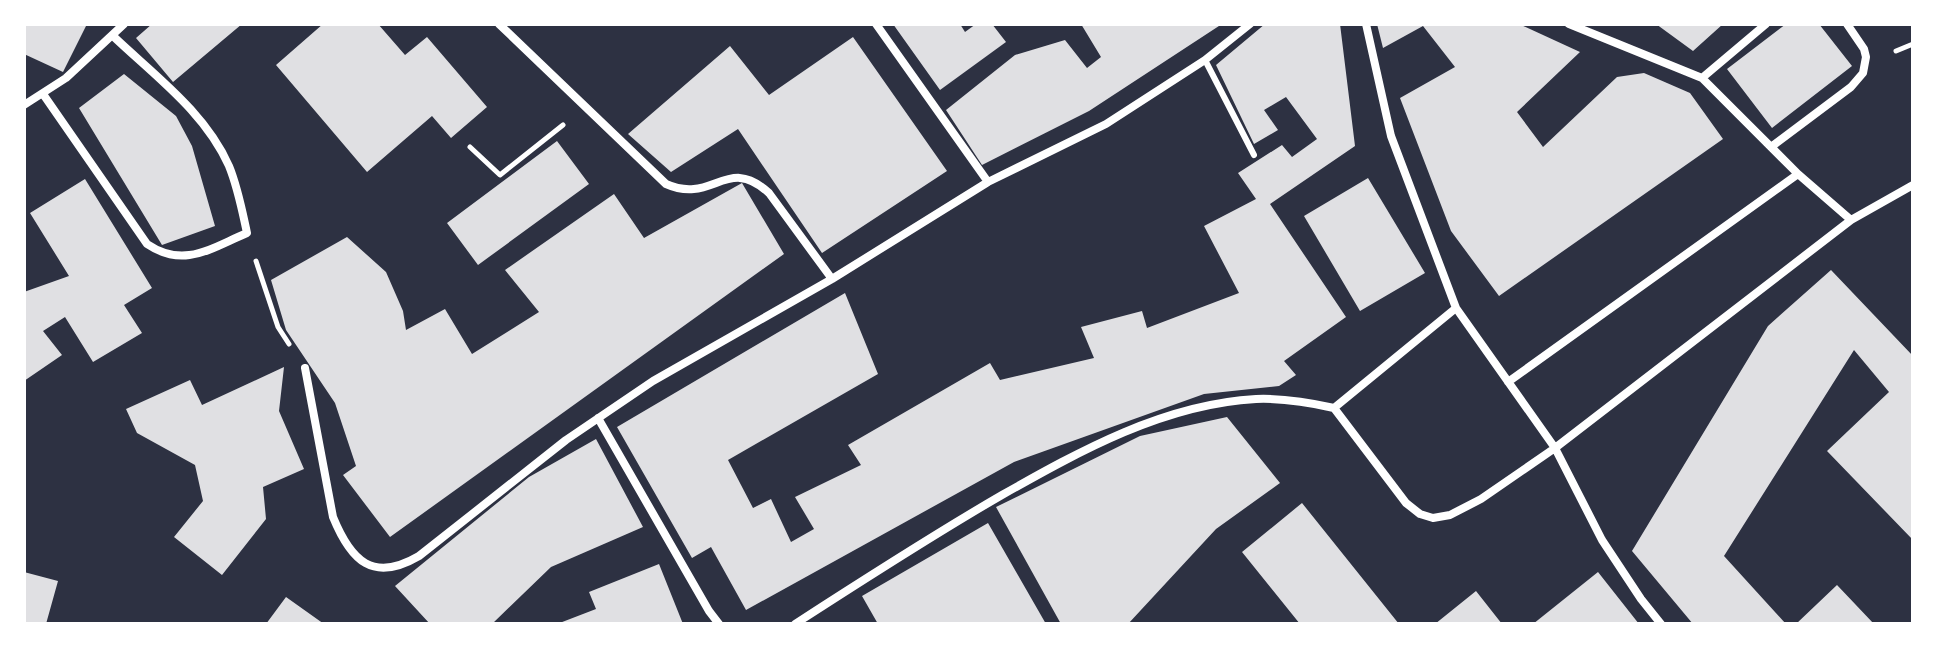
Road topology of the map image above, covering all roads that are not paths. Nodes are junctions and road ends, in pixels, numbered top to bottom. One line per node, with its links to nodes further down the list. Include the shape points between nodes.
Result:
1 (124, 24): 9 (street)
2 (499, 24): 20 (street, via 666,184 688,191 736,176 758,183)
3 (876, 24): 17 (street)
4 (1250, 24): 10 (street)
5 (1366, 24): 21 (street, via 1391,136)
6 (1569, 24): 11 (street)
7 (1766, 24): 11 (street)
8 (1847, 24): 14 (street, via 1864,49 1863,73)
9 (113, 36): 12 (street); 12 (street, via 210,132 236,186 247,233 185,257 160,253 147,244)
10 (1205, 60): 15 (lane); 17 (street, via 1106,124)
11 (1702, 78): 14 (street)
12 (43, 94): 13 (street)
13 (24, 105)
14 (1771, 147): 16 (street)
15 (1254, 155)
16 (1798, 174): 19 (street); 23 (street)
17 (988, 182): 20 (street)
18 (1913, 185): 19 (street)
19 (1851, 220): 26 (street)
20 (832, 279): 25 (street, via 682,363)
21 (1456, 308): 23 (street); 24 (street)
22 (305, 368): 25 (street, via 336,525 359,560 374,568 387,569 419,556)
23 (1508, 382): 26 (street)
24 (1334, 408): 26 (street, via 1406,503 1433,518 1468,507); 28 (street, via 1301,400 1253,399 1195,409 1133,429 999,497)
25 (598, 418): 27 (street)
26 (1555, 448): 29 (street, via 1598,533)
27 (719, 624)
28 (795, 624)
29 (1661, 624)

